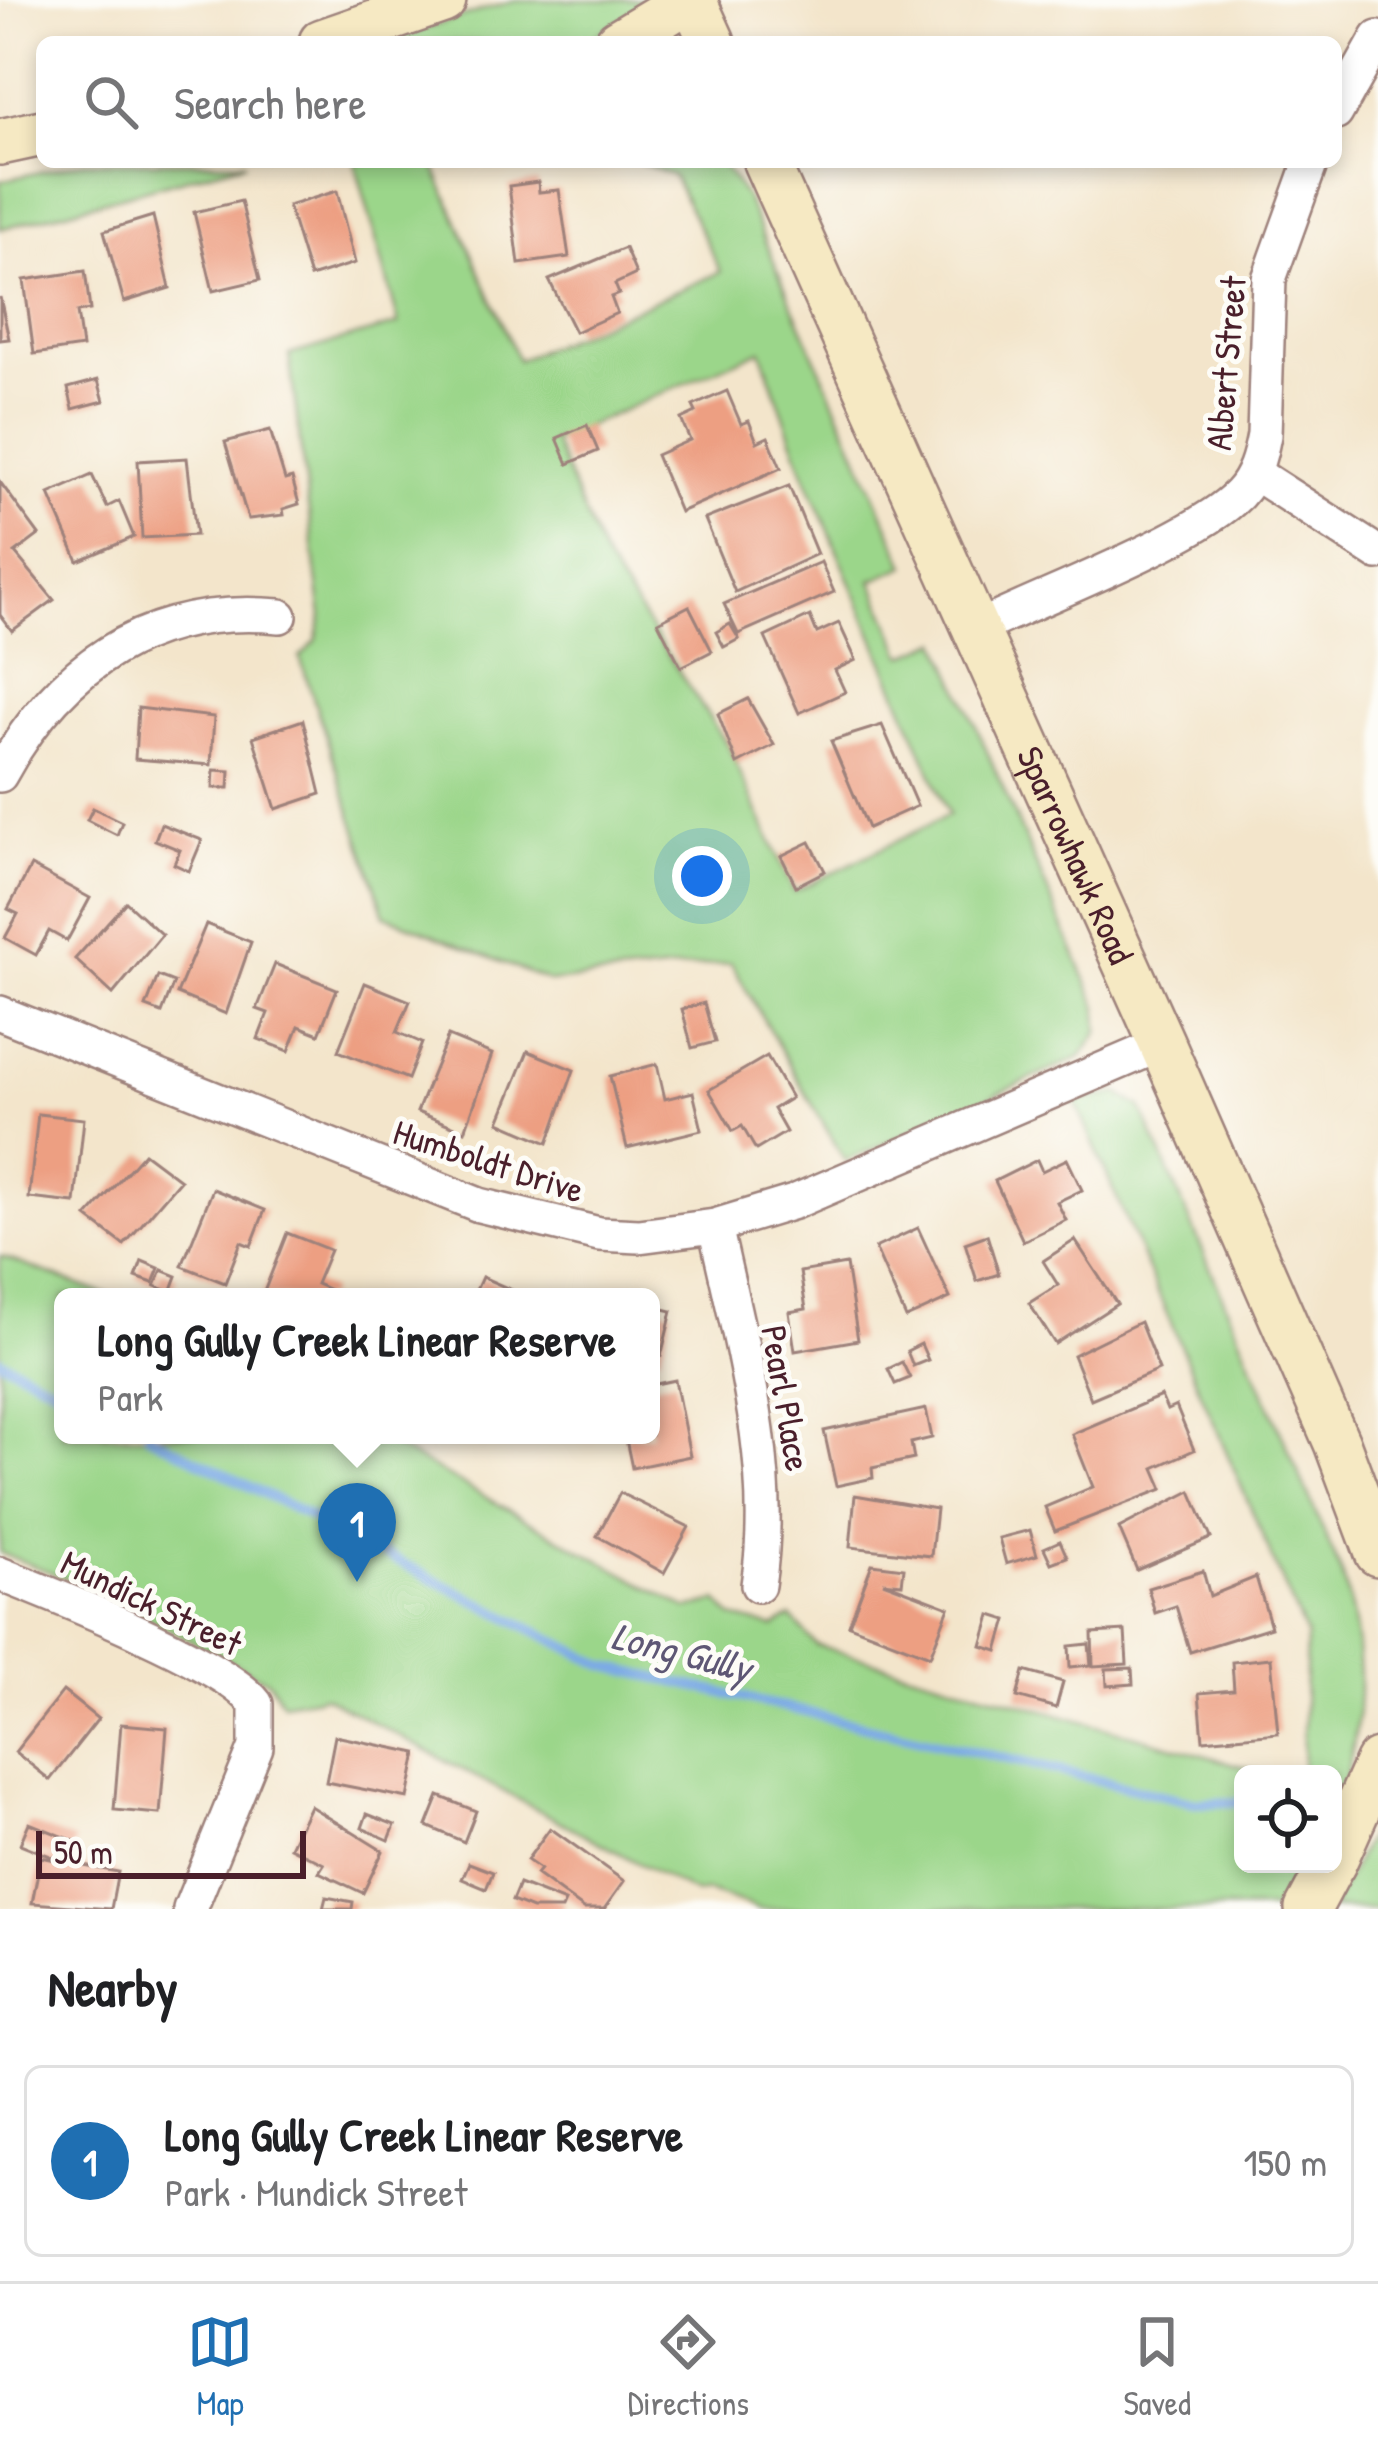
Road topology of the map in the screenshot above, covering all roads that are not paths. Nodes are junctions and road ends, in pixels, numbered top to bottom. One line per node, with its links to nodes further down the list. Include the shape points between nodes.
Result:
1 (443, 0): 3 (main road)
2 (690, 0): 4 (main road); 5 (main road)
3 (339, 36)
4 (628, 36)
5 (709, 36)
6 (1378, 38): 7 (street)
7 (1355, 101)
8 (36, 134): 9 (main road)
9 (0, 142)
10 (769, 168): 15 (main road, Sparrowhawk Road)
11 (1309, 168): 12 (street, Albert Street, via 1268,279 1264,435)
12 (1254, 473): 13 (street); 15 (street, Albert Street, via 1200,522)
13 (1378, 554)
14 (280, 616): 16 (street, via 203,616 100,657 47,702)
15 (976, 629): 18 (main road, Sparrowhawk Road)
16 (0, 775)
17 (0, 1013): 19 (street, Humboldt Drive, via 517,1217 639,1236)
18 (1162, 1044): 19 (street, Humboldt Drive, via 794,1202); 20 (main road, Sparrowhawk Road)
19 (715, 1226): 22 (street, Pearl Place, via 762,1471)
20 (1378, 1553)
21 (0, 1574): 26 (street, Mundick Street, via 157,1643 241,1689 259,1712 256,1747)
22 (758, 1585)
23 (1378, 1762): 24 (main road)
24 (1342, 1843)
25 (1328, 1873): 27 (main road)
26 (190, 1909)
27 (1308, 1909)

